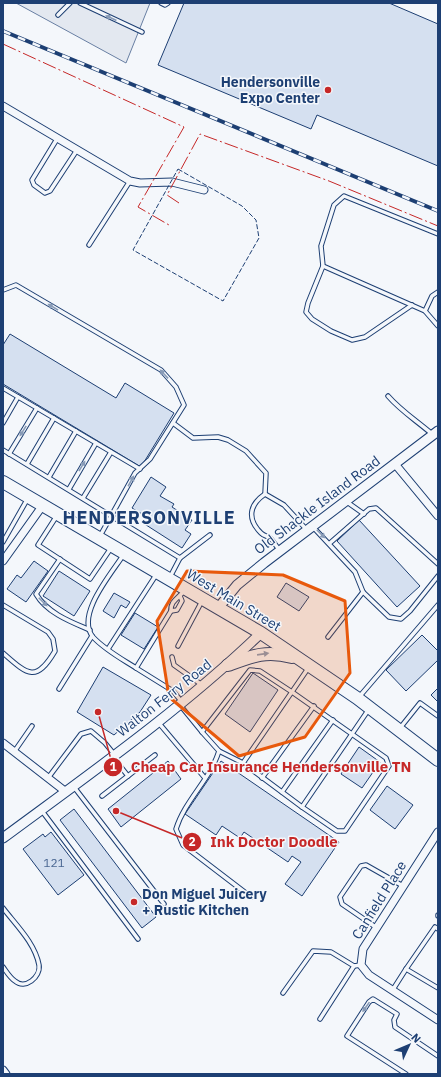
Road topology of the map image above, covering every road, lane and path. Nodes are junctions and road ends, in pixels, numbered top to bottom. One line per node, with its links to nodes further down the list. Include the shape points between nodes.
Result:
1 (70, 3): 5 (lane)
2 (80, 3): 6 (lane, one-way to 2)
3 (161, 3): 4 (lane)
4 (168, 3)
5 (58, 15)
6 (142, 32)
7 (3, 106): 8 (street)
8 (58, 138): 9 (street); 9 (lane, via 32,180 46,193 50,191)
9 (77, 150): 10 (street)
10 (130, 181): 11 (street, via 172,182); 13 (lane)
11 (204, 190)
12 (438, 234): 14 (lane, via 344,196 334,205 322,246)
13 (88, 245)
14 (323, 266): 17 (lane); 17 (lane, via 306,312 331,332 352,340 365,337)
15 (3, 290): 26 (lane, one-way to 15, via 184,404 176,387 161,370 16,285)
16 (438, 292): 18 (lane, via 432,296)
17 (412, 305): 18 (lane)
18 (425, 311): 19 (lane)
19 (438, 326)
20 (3, 388): 22 (lane)
21 (388, 396): 28 (lane, via 398,408)
22 (18, 397): 23 (lane); 25 (lane)
23 (37, 408): 24 (lane); 32 (lane, one-way to 32)
24 (54, 418): 27 (lane); 33 (lane)
25 (3, 423)
26 (173, 423): 35 (lane, via 150,459); 39 (lane, via 193,438 218,437 246,450 266,474)
27 (76, 431): 29 (lane); 36 (lane)
28 (436, 433): 34 (street, Old Shackle Island Road)
29 (96, 443): 31 (lane); 38 (lane, one-way to 29)
30 (3, 450): 32 (lane)
31 (111, 452): 35 (lane); 41 (lane)
32 (9, 454): 33 (lane)
33 (27, 464): 36 (lane)
34 (395, 464): 42 (street, Old Shackle Island Road); 47 (street)
35 (140, 469): 46 (lane, one-way to 35, via 135,473)
36 (49, 477): 38 (lane)
37 (3, 482): 40 (main road, West Main Street)
38 (68, 489): 41 (lane)
39 (265, 494): 48 (lane, via 284,505); 54 (lane, via 256,500 253,506 252,522)
40 (29, 497): 43 (main road, West Main Street); 51 (lane)
41 (83, 498): 46 (lane)
42 (345, 500): 45 (lane); 48 (street, Old Shackle Island Road)
43 (43, 505): 44 (main road, West Main Street); 58 (street)
44 (58, 514): 50 (main road, West Main Street); 57 (lane, via 38,545)
45 (364, 514): 52 (lane); 59 (lane, via 369,509 376,508)
46 (112, 515): 50 (lane); 56 (lane)
47 (438, 516)
48 (310, 528): 52 (lane, one-way to 52); 54 (street, Old Shackle Island Road)
49 (210, 535): 56 (lane)
50 (99, 538): 53 (main road, West Main Street)
51 (3, 542)
52 (330, 543): 64 (lane, via 355,572)
53 (113, 546): 55 (main road, West Main Street); 57 (lane, via 90,579)
54 (280, 551): 68 (street, Old Shackle Island Road, via 237,586)
55 (125, 553): 60 (main road, West Main Street); 70 (lane, via 90,606)
56 (180, 558): 62 (lane)
57 (60, 559): 70 (lane, one-way to 70, via 36,594 50,609)
58 (3, 561)
59 (438, 564)
60 (158, 572): 62 (main road, West Main Street); 75 (lane)
61 (438, 576): 64 (lane, via 401,619 389,617)
62 (169, 578): 63 (main road, West Main Street)
63 (183, 592): 65 (main road, West Main Street); 69 (lane, via 176,598); 69 (lane, via 179,606)
64 (363, 592): 73 (lane)
65 (204, 598): 68 (main road, West Main Street); 74 (lane)
66 (3, 605): 76 (lane, via 48,632 53,639 55,651 46,667 37,673 30,672 13,662)
67 (438, 606): 85 (lane)
68 (219, 607): 71 (main road, West Main Street)
69 (171, 611): 81 (lane)
70 (90, 630): 72 (lane)
71 (261, 633): 78 (main road, West Main Street); 79 (street, Walton Ferry Road)
72 (92, 636): 75 (lane); 83 (lane)
73 (328, 637)
74 (178, 646)
75 (108, 649): 81 (lane)
76 (3, 653)
77 (172, 656): 82 (lane, via 174,665)
78 (299, 659): 79 (main road, one-way to 78, via 267,653); 80 (main road, West Main Street)
79 (228, 665): 82 (street, Walton Ferry Road)
80 (310, 666): 84 (lane); 85 (main road, West Main Street)
81 (136, 668): 86 (lane, via 173,691)
82 (203, 685): 86 (street, Walton Ferry Road)
83 (59, 689)
84 (292, 692): 87 (lane); 94 (lane, via 260,671 250,670); 102 (lane)
85 (357, 698): 88 (main road, West Main Street)
86 (180, 703): 91 (street, Walton Ferry Road); 94 (lane)
87 (314, 706): 90 (lane); 106 (lane)
88 (370, 708): 93 (main road, West Main Street); 95 (lane)
89 (438, 716): 93 (lane, via 420,702)
90 (333, 720): 95 (lane); 109 (lane)
91 (157, 721): 99 (street, Walton Ferry Road); 105 (lane)
92 (32, 726): 98 (lane)
93 (398, 730): 101 (main road, West Main Street)
94 (202, 732): 97 (lane)
95 (352, 733): 111 (lane); 111 (lane, via 386,758 389,766 345,830 337,831)
96 (3, 743): 98 (street)
97 (219, 751): 102 (lane); 105 (lane, via 216,762)
98 (14, 752): 104 (street)
99 (113, 755): 103 (lane); 104 (lane, via 105,743 90,731 81,734); 107 (street, Walton Ferry Road)
100 (155, 755): 103 (lane)
101 (437, 757)
102 (243, 763): 106 (lane)
103 (128, 776): 110 (lane)
104 (48, 778): 108 (street)
105 (205, 778): 116 (lane, via 180,815 176,829 183,844)
106 (262, 778): 109 (lane)
107 (74, 786): 108 (street, Walton Ferry Road); 117 (lane)
108 (66, 792): 112 (street, Walton Ferry Road)
109 (282, 792): 111 (lane)
110 (102, 796)
111 (302, 807)
112 (41, 810): 114 (street, Walton Ferry Road); 121 (lane)
113 (438, 832): 115 (street, Canfield Place)
114 (3, 838)
115 (403, 886): 119 (street, Canfield Place); 119 (lane, via 366,865 361,866 340,897 342,904)
116 (251, 897)
117 (164, 904)
118 (3, 908): 123 (lane, via 31,945 39,967 37,976 23,984 15,982)
119 (377, 928): 122 (street, Canfield Place)
120 (438, 929): 124 (lane, via 435,927)
121 (138, 939)
122 (357, 965): 126 (street); 127 (lane, via 332,952 313,951); 128 (lane)
123 (3, 967)
124 (406, 969): 125 (lane); 126 (lane)
125 (438, 988)
126 (392, 990): 129 (street)
127 (283, 993)
128 (320, 1019)
129 (438, 1020)
130 (438, 1056): 133 (lane, one-way to 133, via 395,1027 394,1020 397,1014 373,999 347,1036)
131 (3, 1070): 132 (street)
132 (6, 1074)
133 (406, 1074)

